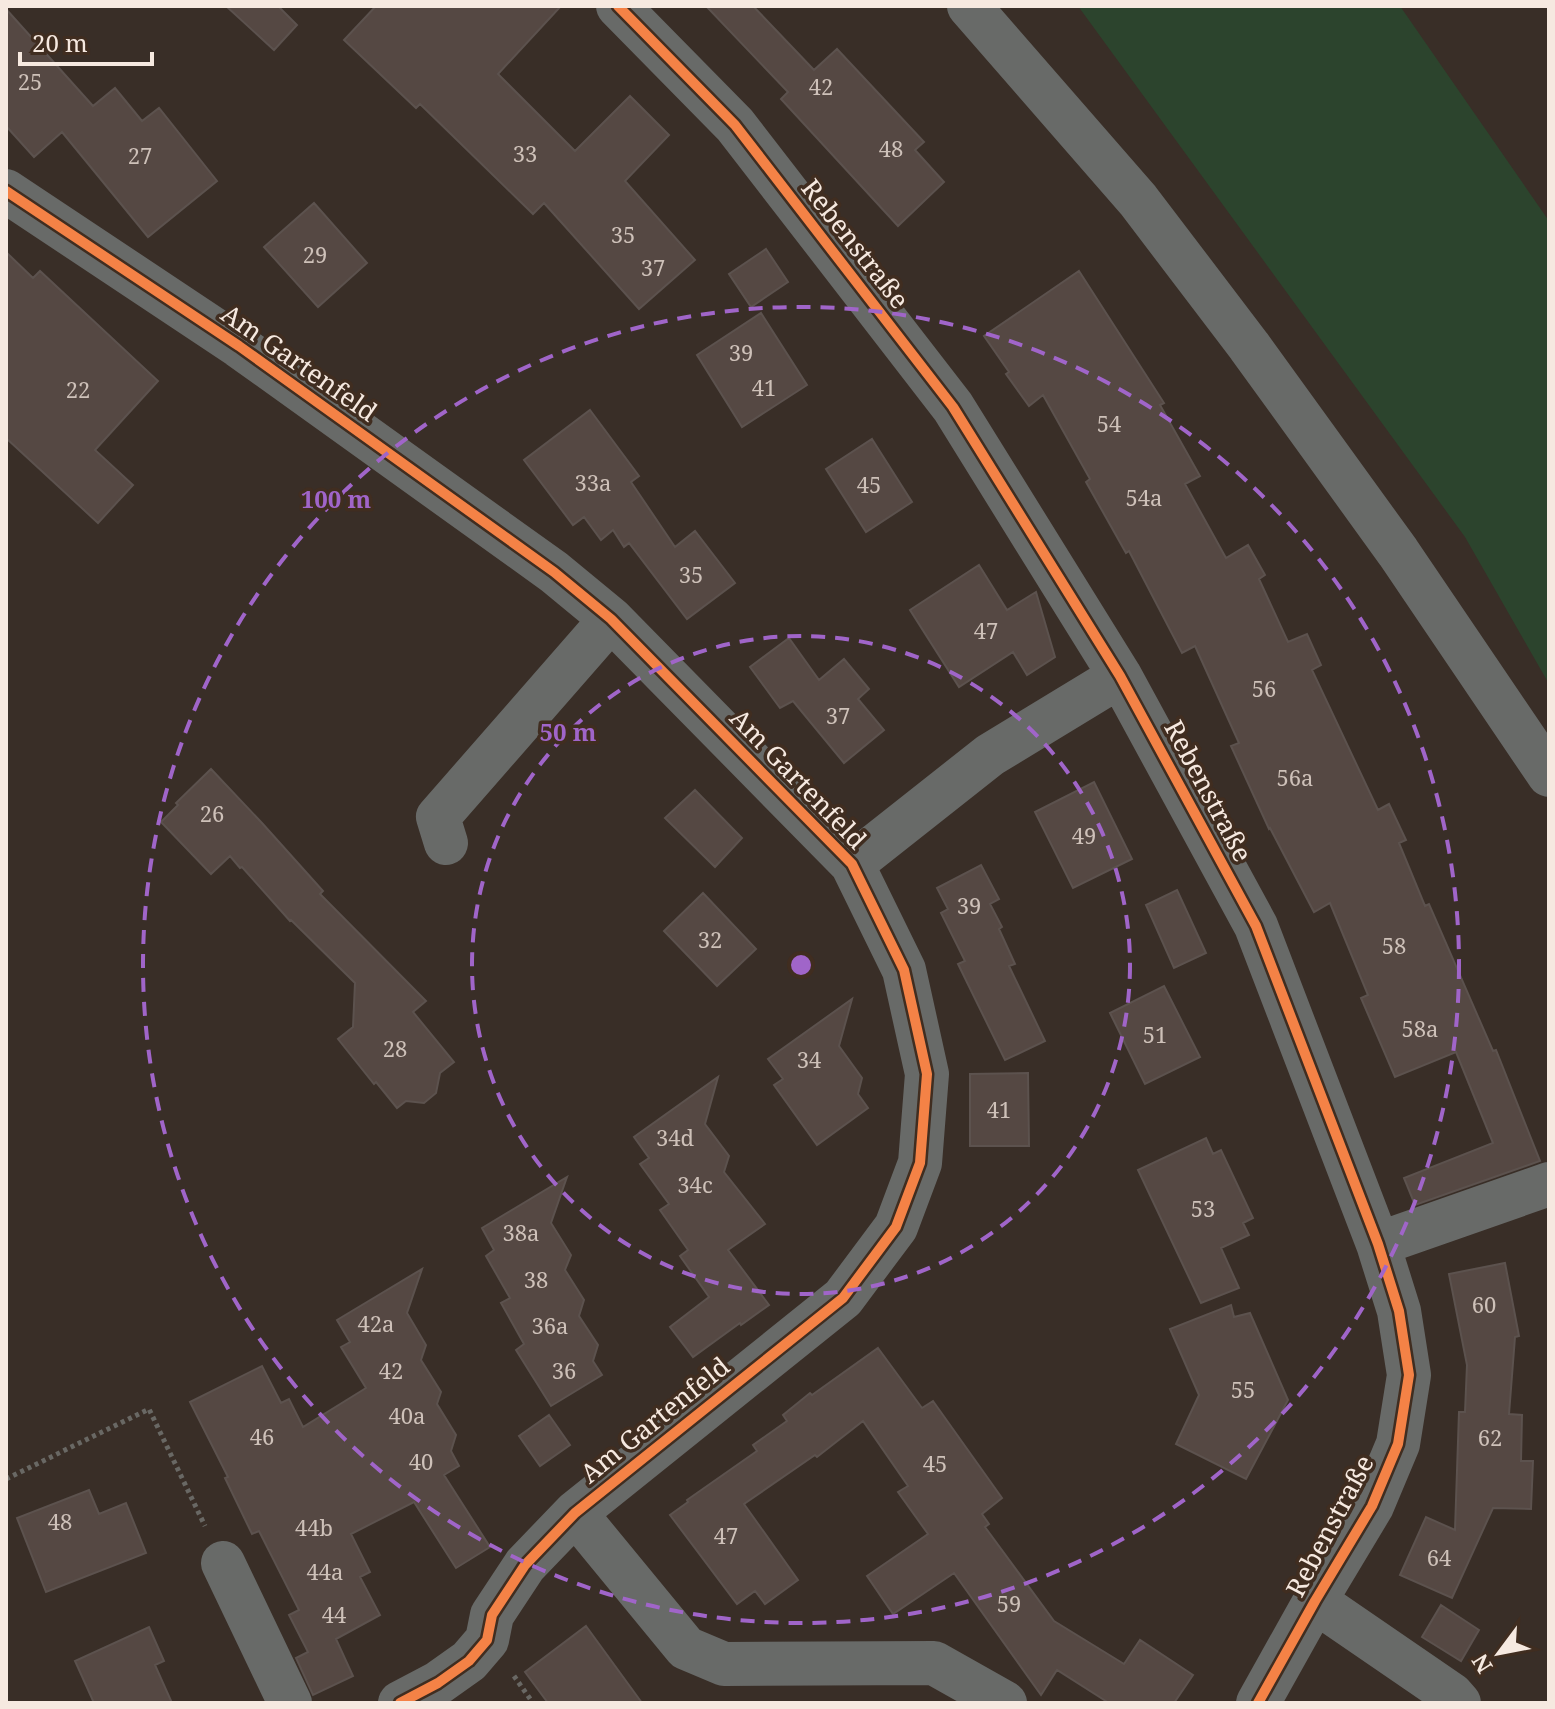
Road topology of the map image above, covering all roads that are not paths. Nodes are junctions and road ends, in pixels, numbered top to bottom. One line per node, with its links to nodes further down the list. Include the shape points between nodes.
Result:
1 (618, 6): 5 (street, Rebenstraße, via 735,125 953,407)
2 (969, 6): 6 (street, via 1138,200 1240,334 1398,552)
3 (6, 191): 4 (street, Am Gartenfeld, via 239,346 554,572)
4 (611, 619): 7 (street, via 438,817); 8 (street, Am Gartenfeld)
5 (1120, 676): 8 (street, Am Gartenfeld, via 990,755); 10 (street, Rebenstraße, via 1256,926)
6 (1549, 775)
7 (446, 843)
8 (852, 864): 11 (street, Am Gartenfeld, via 904,970 927,1074 920,1163 896,1227 843,1298)
9 (1549, 1184): 10 (street)
10 (1378, 1244): 13 (street, Rebenstraße, via 1399,1311 1409,1375 1398,1444 1372,1506)
11 (575, 1513): 15 (street, Am Gartenfeld, via 525,1565 492,1615 487,1640 469,1661); 16 (street, via 686,1648 724,1664 934,1663)
12 (223, 1563): 14 (street)
13 (1315, 1601): 17 (street, Rebenstraße); 18 (street)
14 (290, 1703)
15 (400, 1703)
16 (1005, 1703)
17 (1258, 1703)
18 (1459, 1703)

